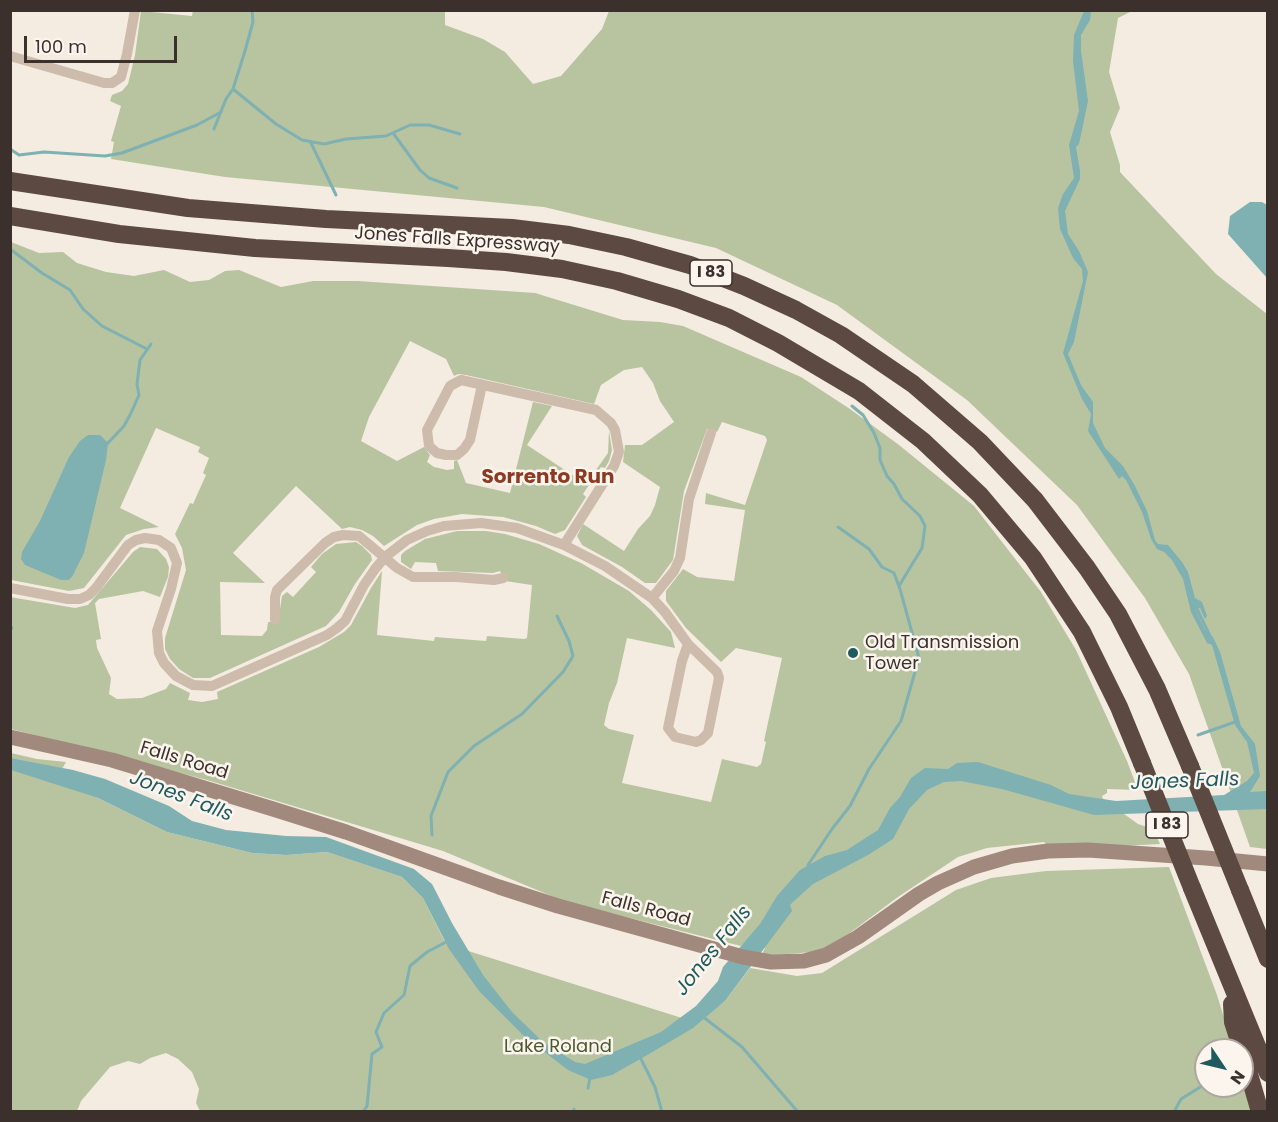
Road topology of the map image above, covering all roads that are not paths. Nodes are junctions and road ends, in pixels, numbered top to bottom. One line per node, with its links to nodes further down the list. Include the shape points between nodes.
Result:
1 (135, 10): 2 (street, via 121,77 112,83)
2 (10, 56)
3 (10, 181): 16 (highway, Jones Falls Expressway / I 83, bridge, via 188,208 512,228 568,235 690,265 796,310 841,335 913,384 980,442 1035,500 1087,568 1118,614 1157,689)
4 (10, 216): 17 (highway, Jones Falls Expressway / I 83, bridge, via 119,234 255,248 562,269 678,299 729,318 859,391 923,441 980,495 1033,558 1082,632 1119,707)
5 (482, 385): 5 (street, via 461,380 450,386 427,430 429,446 437,453 457,454 470,440); 7 (street, via 596,411 615,430 619,452 614,466)
6 (711, 433): 11 (street, via 689,499 680,558)
7 (564, 545): 8 (street, via 517,528 462,523 427,531 407,540); 11 (street, via 605,566)
8 (386, 557): 9 (street, via 413,577); 10 (street, via 337,628 212,686 193,685 176,676 159,652 157,631 177,563 165,542 145,538 128,545 96,588 80,599); 12 (street, via 359,536 334,537 277,590)
9 (503, 578)
10 (10, 588)
11 (652, 598): 13 (street)
12 (275, 620)
13 (688, 644): 13 (street, via 669,728 675,737 696,742 708,734 719,678)
14 (10, 737): 15 (main road, Falls Road, via 180,780 346,832 532,898 759,960 796,962 826,955 938,883 1012,856 1088,850)
15 (1268, 864)
16 (1268, 959)
17 (1230, 982): 18 (highway); 19 (highway, Jones Falls Expressway / I 83)
18 (1238, 1038)
19 (1268, 1073)
20 (1254, 1091): 21 (highway)
21 (1260, 1112)

